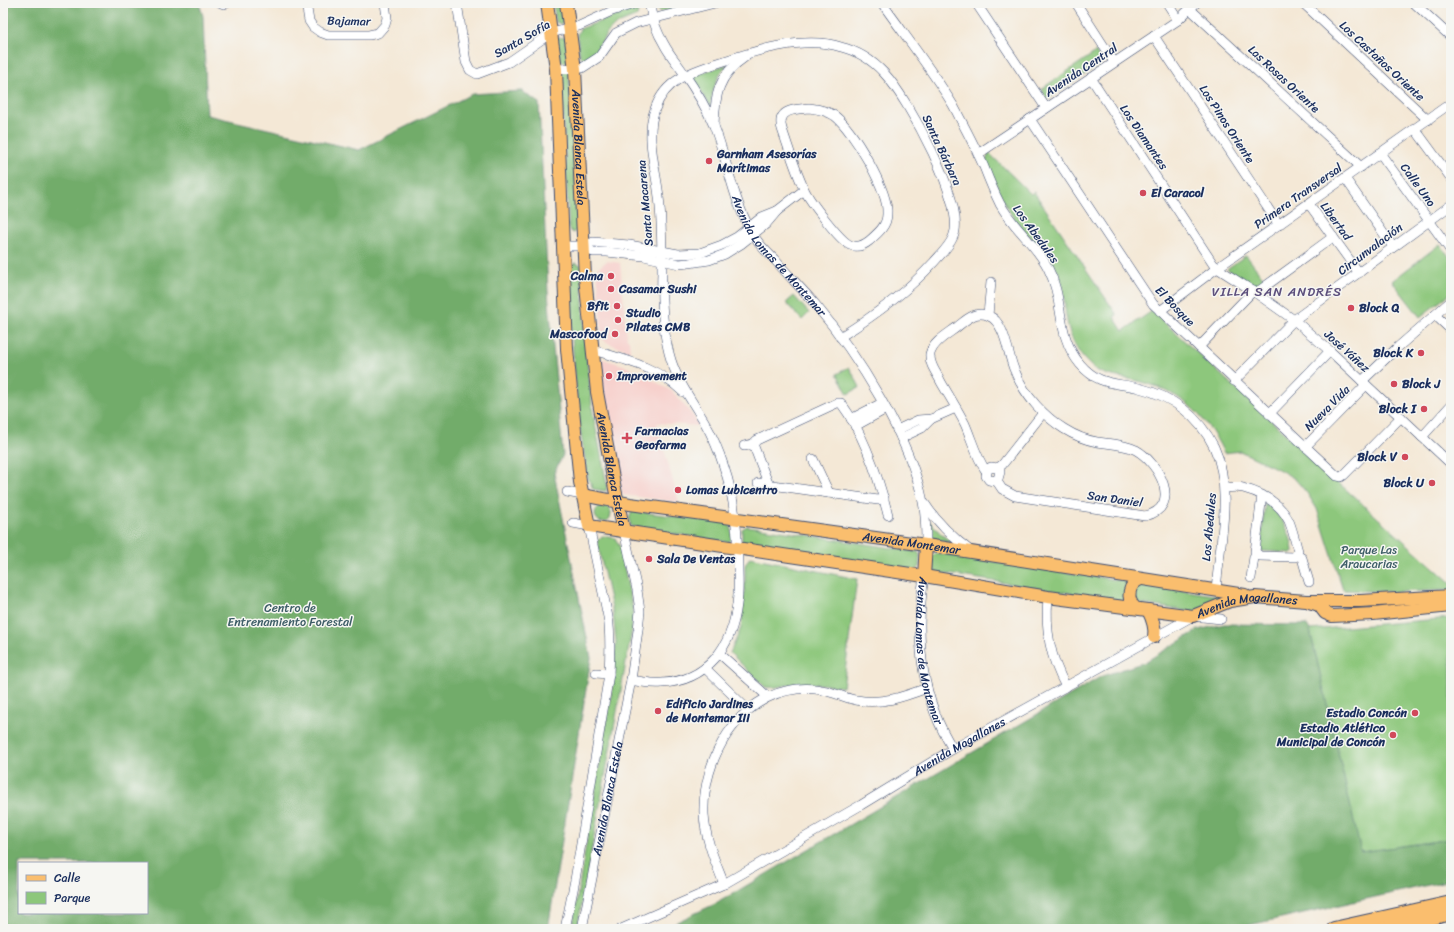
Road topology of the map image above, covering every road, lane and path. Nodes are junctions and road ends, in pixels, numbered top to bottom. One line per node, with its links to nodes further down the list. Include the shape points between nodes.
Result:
1 (221, 3): 2 (street)
2 (227, 3)
3 (306, 3): 4 (street, Bajamar, via 309,21 313,27 328,35 378,33 387,18)
4 (385, 3)
5 (457, 3): 21 (street, Santa Sofía, via 467,66 477,74 520,55)
6 (547, 3): 21 (main road, Avenida Blanca Estela)
7 (566, 3): 20 (main road, Avenida Blanca Estela)
8 (637, 3): 20 (street, Santa Sofía)
9 (649, 3): 18 (street, Avenida Lomas de Montemar)
10 (715, 3): 18 (street)
11 (882, 3): 37 (street, Los Abedules, via 952,103)
12 (976, 3): 31 (street)
13 (1076, 3): 25 (street)
14 (1167, 3): 19 (street)
15 (1303, 3): 33 (street, Los Castaños Oriente)
16 (1414, 3): 23 (street)
17 (1193, 6): 19 (street, Avenida Central); 38 (street, Las Rosas Oriente)
18 (652, 18): 27 (street, via 622,29 613,36 599,57 582,68); 28 (street, Avenida Lomas de Montemar, via 665,46)
19 (1178, 20): 22 (street, Avenida Central)
20 (570, 28): 21 (street, Santa Sofía); 27 (main road, Avenida Blanca Estela)
21 (552, 33): 26 (main road, Avenida Blanca Estela)
22 (1154, 36): 25 (street, Avenida Central); 45 (street, Los Pinos Oriente)
23 (1451, 37)
24 (750, 53): 28 (street, Santa Bárbara); 34 (street, Santa Bárbara, via 734,65 719,85); 63 (street, Santa Bárbara, via 780,46 817,43 846,48 871,61 891,81 910,110 935,159 955,211 953,237 935,261 899,296)
25 (1114, 62): 29 (street, Avenida Central)
26 (556, 69): 27 (street); 48 (main road, Avenida Blanca Estela)
27 (575, 69): 49 (main road, Avenida Blanca Estela)
28 (686, 75): 34 (street, Avenida Lomas de Montemar); 52 (street, Santa Macarena, via 662,94 652,120 651,134 660,207)
29 (1091, 78): 31 (street, Avenida Central); 53 (street, Los Diamantes)
30 (1450, 105): 33 (street, Primera Transversal)
31 (1046, 108): 32 (street, Avenida Central)
32 (1030, 119): 37 (street, Avenida Central); 58 (street, El Bosque)
33 (1428, 120): 35 (street, Primera Transversal)
34 (714, 126): 46 (street, Avenida Lomas de Montemar, via 734,192)
35 (1415, 129): 36 (street, Primera Transversal); 40 (street)
36 (1380, 153): 38 (street, Primera Transversal); 44 (street, Calle Uno)
37 (978, 154): 89 (street, Los Abedules, via 1000,205 1040,254 1049,270 1058,296 1064,336 1074,356 1085,369 1098,378 1109,383 1159,394 1191,415 1213,445 1220,462)
38 (1361, 167): 39 (street, Primera Transversal)
39 (1345, 178): 42 (street, Primera Transversal); 50 (street)
40 (1451, 178)
41 (804, 190): 41 (street, via 842,240 849,245 865,244 885,224 887,209 868,159 850,132 835,116 826,111 794,109 788,111 781,122); 46 (street, via 777,211 766,224)
42 (1309, 204): 45 (street, Primera Transversal); 47 (street, Libertad)
43 (1451, 205): 44 (street, Circunvalación)
44 (1429, 220): 50 (street, Circunvalación); 51 (street, Calle Uno)
45 (1279, 225): 53 (street, Primera Transversal)
46 (751, 231): 52 (street, via 731,250 709,260 679,264); 63 (street, Avenida Lomas de Montemar, via 756,240)
47 (1333, 237): 54 (street, Libertad); 56 (street)
48 (564, 246): 49 (street); 93 (main road, Avenida Blanca Estela, via 567,349)
49 (584, 246): 52 (street, via 593,252); 65 (main road, Avenida Blanca Estela)
50 (1394, 247): 54 (street, Circunvalación)
51 (1451, 251)
52 (662, 256): 67 (street, Santa Macarena, via 662,318)
53 (1218, 268): 56 (street, José Yáñez); 58 (street, Primera Transversal)
54 (1359, 272): 61 (street, Circunvalación)
55 (991, 282): 59 (street)
56 (1254, 292): 61 (street, José Yáñez); 64 (street)
57 (1451, 301): 60 (street, Nueva Vida)
58 (1160, 311): 64 (street, El Bosque)
59 (988, 315): 74 (street, San Daniel, via 971,316 942,338 932,351 932,365); 75 (street, San Daniel, via 999,324 1018,378)
60 (1435, 315): 62 (street); 70 (street, Nueva Vida)
61 (1294, 320): 66 (street, José Yáñez); 69 (street, Circunvalación)
62 (1451, 330)
63 (840, 336): 73 (street, Avenida Lomas de Montemar)
64 (1199, 347): 69 (street, El Bosque)
65 (593, 350): 68 (street, Santa Macarena, via 622,357); 95 (main road, Avenida Blanca Estela, via 599,405)
66 (1330, 351): 70 (street, José Yáñez); 76 (street)
67 (673, 366): 68 (street); 71 (street, Santa Macarena)
68 (660, 375): 71 (street, Santa Macarena)
69 (1234, 380): 76 (street, El Bosque)
70 (1364, 383): 77 (street, José Yáñez); 81 (street, Nueva Vida)
71 (687, 396): 98 (street, Santa Macarena, via 704,422 718,451 730,486)
72 (1451, 405): 80 (street)
73 (884, 406): 78 (street); 79 (street, Avenida Lomas de Montemar)
74 (956, 408): 79 (street, via 931,419 918,420); 85 (street, San Daniel)
75 (1043, 413): 84 (street, via 1006,461); 86 (street, San Daniel, via 1059,426 1087,440 1129,447 1142,454 1152,463 1162,481 1165,500 1154,513 1145,516 1034,500 1010,494)
76 (1269, 414): 81 (street, El Bosque)
77 (1401, 417): 80 (street, José Yáñez); 81 (street, El Bosque, via 1341,477)
78 (853, 423): 88 (street, via 842,405 837,403 748,445); 94 (street, via 875,470)
79 (899, 434): 96 (street, Avenida Lomas de Montemar, via 912,464)
80 (1422, 437): 83 (street, José Yáñez)
81 (1305, 447)
82 (813, 459): 91 (street)
83 (1451, 464)
84 (997, 468): 85 (street, via 991,467); 86 (street, via 1000,475)
85 (986, 471): 86 (street, San Daniel, via 989,480)
86 (996, 480)
87 (758, 483): 88 (street)
88 (768, 484): 91 (street)
89 (1225, 490): 92 (street, via 1243,492 1246,489); 111 (street, Los Abedules)
90 (567, 492): 93 (street, Avenida Montemar)
91 (829, 492): 94 (street, via 878,500)
92 (1262, 494): 105 (street); 106 (street, via 1273,501 1286,516 1298,551)
93 (582, 495): 95 (main road, Avenida Montemar); 100 (main road, Avenida Blanca Estela)
94 (884, 498): 97 (street)
95 (618, 501): 98 (main road, Avenida Montemar); 101 (main road, Avenida Blanca Estela)
96 (923, 502): 102 (street, Avenida Lomas de Montemar); 104 (street, Avenida Lomas de Montemar, via 945,530)
97 (888, 515)
98 (736, 518): 102 (main road, Avenida Montemar); 103 (street, Santa Macarena)
99 (574, 523): 100 (street)
100 (589, 526): 101 (main road); 127 (street, Avenida Blanca Estela, via 610,631)
101 (624, 531): 103 (main road); 128 (street, Avenida Blanca Estela, via 640,611)
102 (926, 545): 104 (main road, Avenida Montemar); 107 (main road, Avenida Lomas de Montemar)
103 (738, 549): 107 (main road); 124 (street, Santa Macarena, via 736,610 730,635)
104 (973, 553): 109 (main road, Avenida Montemar)
105 (1256, 554): 106 (street, via 1292,558); 108 (street)
106 (1297, 555): 110 (street, via 1302,558)
107 (924, 576): 113 (main road); 130 (street, Avenida Lomas de Montemar, via 919,628)
108 (1251, 578)
109 (1141, 579): 111 (main road, Avenida Montemar); 118 (main road, via 1130,592 1130,601)
110 (1309, 582)
111 (1216, 591): 114 (main road, Avenida Montemar)
112 (1451, 596): 116 (main road, Avenida Magallanes)
113 (1048, 597): 118 (main road); 129 (street, via 1047,629 1052,656)
114 (1255, 597): 115 (main road, Avenida Magallanes); 120 (main road, Avenida Magallanes, via 1230,601)
115 (1306, 601): 116 (main road, Avenida Magallanes); 121 (main road, Avenida Magallanes, via 1318,605 1327,614)
116 (1343, 601): 121 (main road, via 1334,608)
117 (1451, 606): 121 (main road)
118 (1135, 608): 119 (main road)
119 (1148, 610): 120 (main road); 123 (main road, via 1153,621)
120 (1193, 616): 122 (street); 123 (street, Avenida Magallanes)
121 (1336, 616)
122 (1222, 619)
123 (1154, 637): 129 (street, Avenida Magallanes)
124 (720, 654): 125 (street, Santa Macarena); 131 (street)
125 (705, 668): 128 (street, Santa Macarena, via 685,679 669,683); 132 (street)
126 (596, 672): 127 (street)
127 (609, 674): 137 (street, Avenida Blanca Estela)
128 (631, 680): 138 (street, Avenida Blanca Estela)
129 (1066, 687): 133 (street, Avenida Magallanes)
130 (927, 688): 131 (street, via 879,702 855,700 807,689 787,690); 133 (street, Avenida Lomas de Montemar, via 930,702)
131 (767, 696): 132 (street)
132 (748, 710): 134 (street, via 719,747 709,771 705,793 707,837)
133 (953, 749): 134 (street, Avenida Magallanes, via 861,806)
134 (724, 884): 139 (street, Avenida Magallanes)
135 (1451, 903): 140 (highway)
136 (1451, 913): 141 (highway)
137 (565, 929)
138 (582, 929)
139 (622, 929)
140 (1334, 929)
141 (1382, 929)

